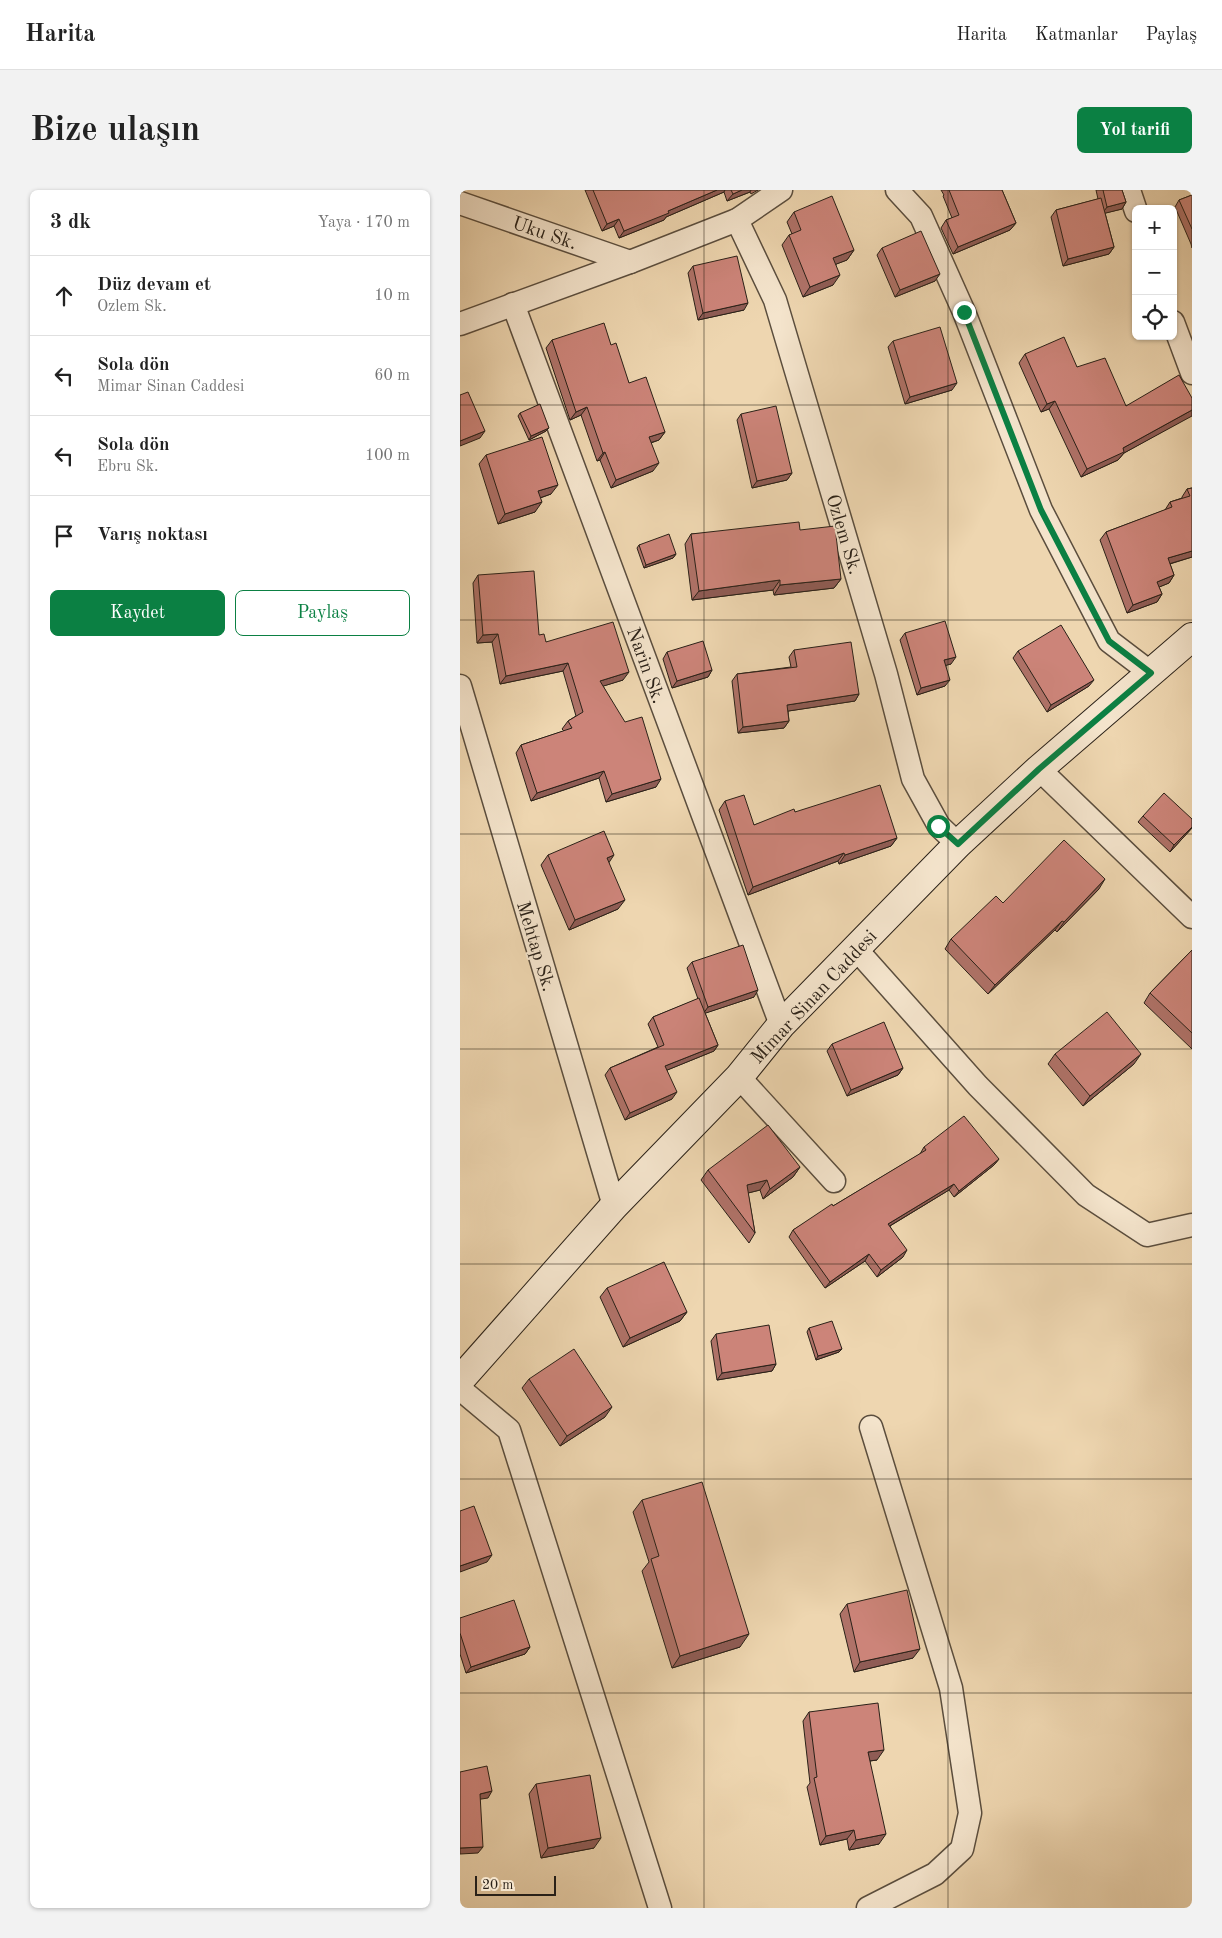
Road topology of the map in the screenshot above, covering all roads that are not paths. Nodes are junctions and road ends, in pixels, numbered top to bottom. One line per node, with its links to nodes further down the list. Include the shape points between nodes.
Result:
1 (781, 190): 6 (street)
2 (897, 190): 13 (street, via 921,216 964,312 1041,510 1109,641)
3 (1129, 190): 5 (street)
4 (460, 203): 7 (street, Uku Sk.)
5 (1134, 205)
6 (737, 220): 7 (street); 16 (street, Ozlem Sk., via 776,300 884,664 913,779 938,826)
7 (630, 262): 8 (street)
8 (513, 304): 9 (street); 19 (street, Narin Sk.)
9 (460, 324)
10 (1177, 333): 11 (street)
11 (1192, 374)
12 (1192, 638): 13 (street, Mimar Sinan Caddesi)
13 (1151, 673): 15 (street, Mimar Sinan Caddesi)
14 (460, 686): 22 (street, Mehtap Sk.)
15 (1039, 769): 16 (street, Mimar Sinan Caddesi); 17 (street)
16 (958, 844): 18 (street, Mimar Sinan Caddesi)
17 (1192, 918)
18 (856, 949): 19 (street, Mimar Sinan Caddesi); 23 (street, via 978,1086 1086,1195 1147,1235)
19 (781, 1025): 20 (street, Mimar Sinan Caddesi)
20 (739, 1078): 21 (street); 22 (street, Mimar Sinan Caddesi)
21 (834, 1181)
22 (614, 1206): 24 (street, Mimar Sinan Caddesi)
23 (1192, 1225)
24 (460, 1380)
25 (460, 1389): 27 (street, via 509,1430)
26 (871, 1427): 28 (street, via 951,1688 970,1813 962,1849 935,1874)
27 (660, 1908)
28 (868, 1908)

